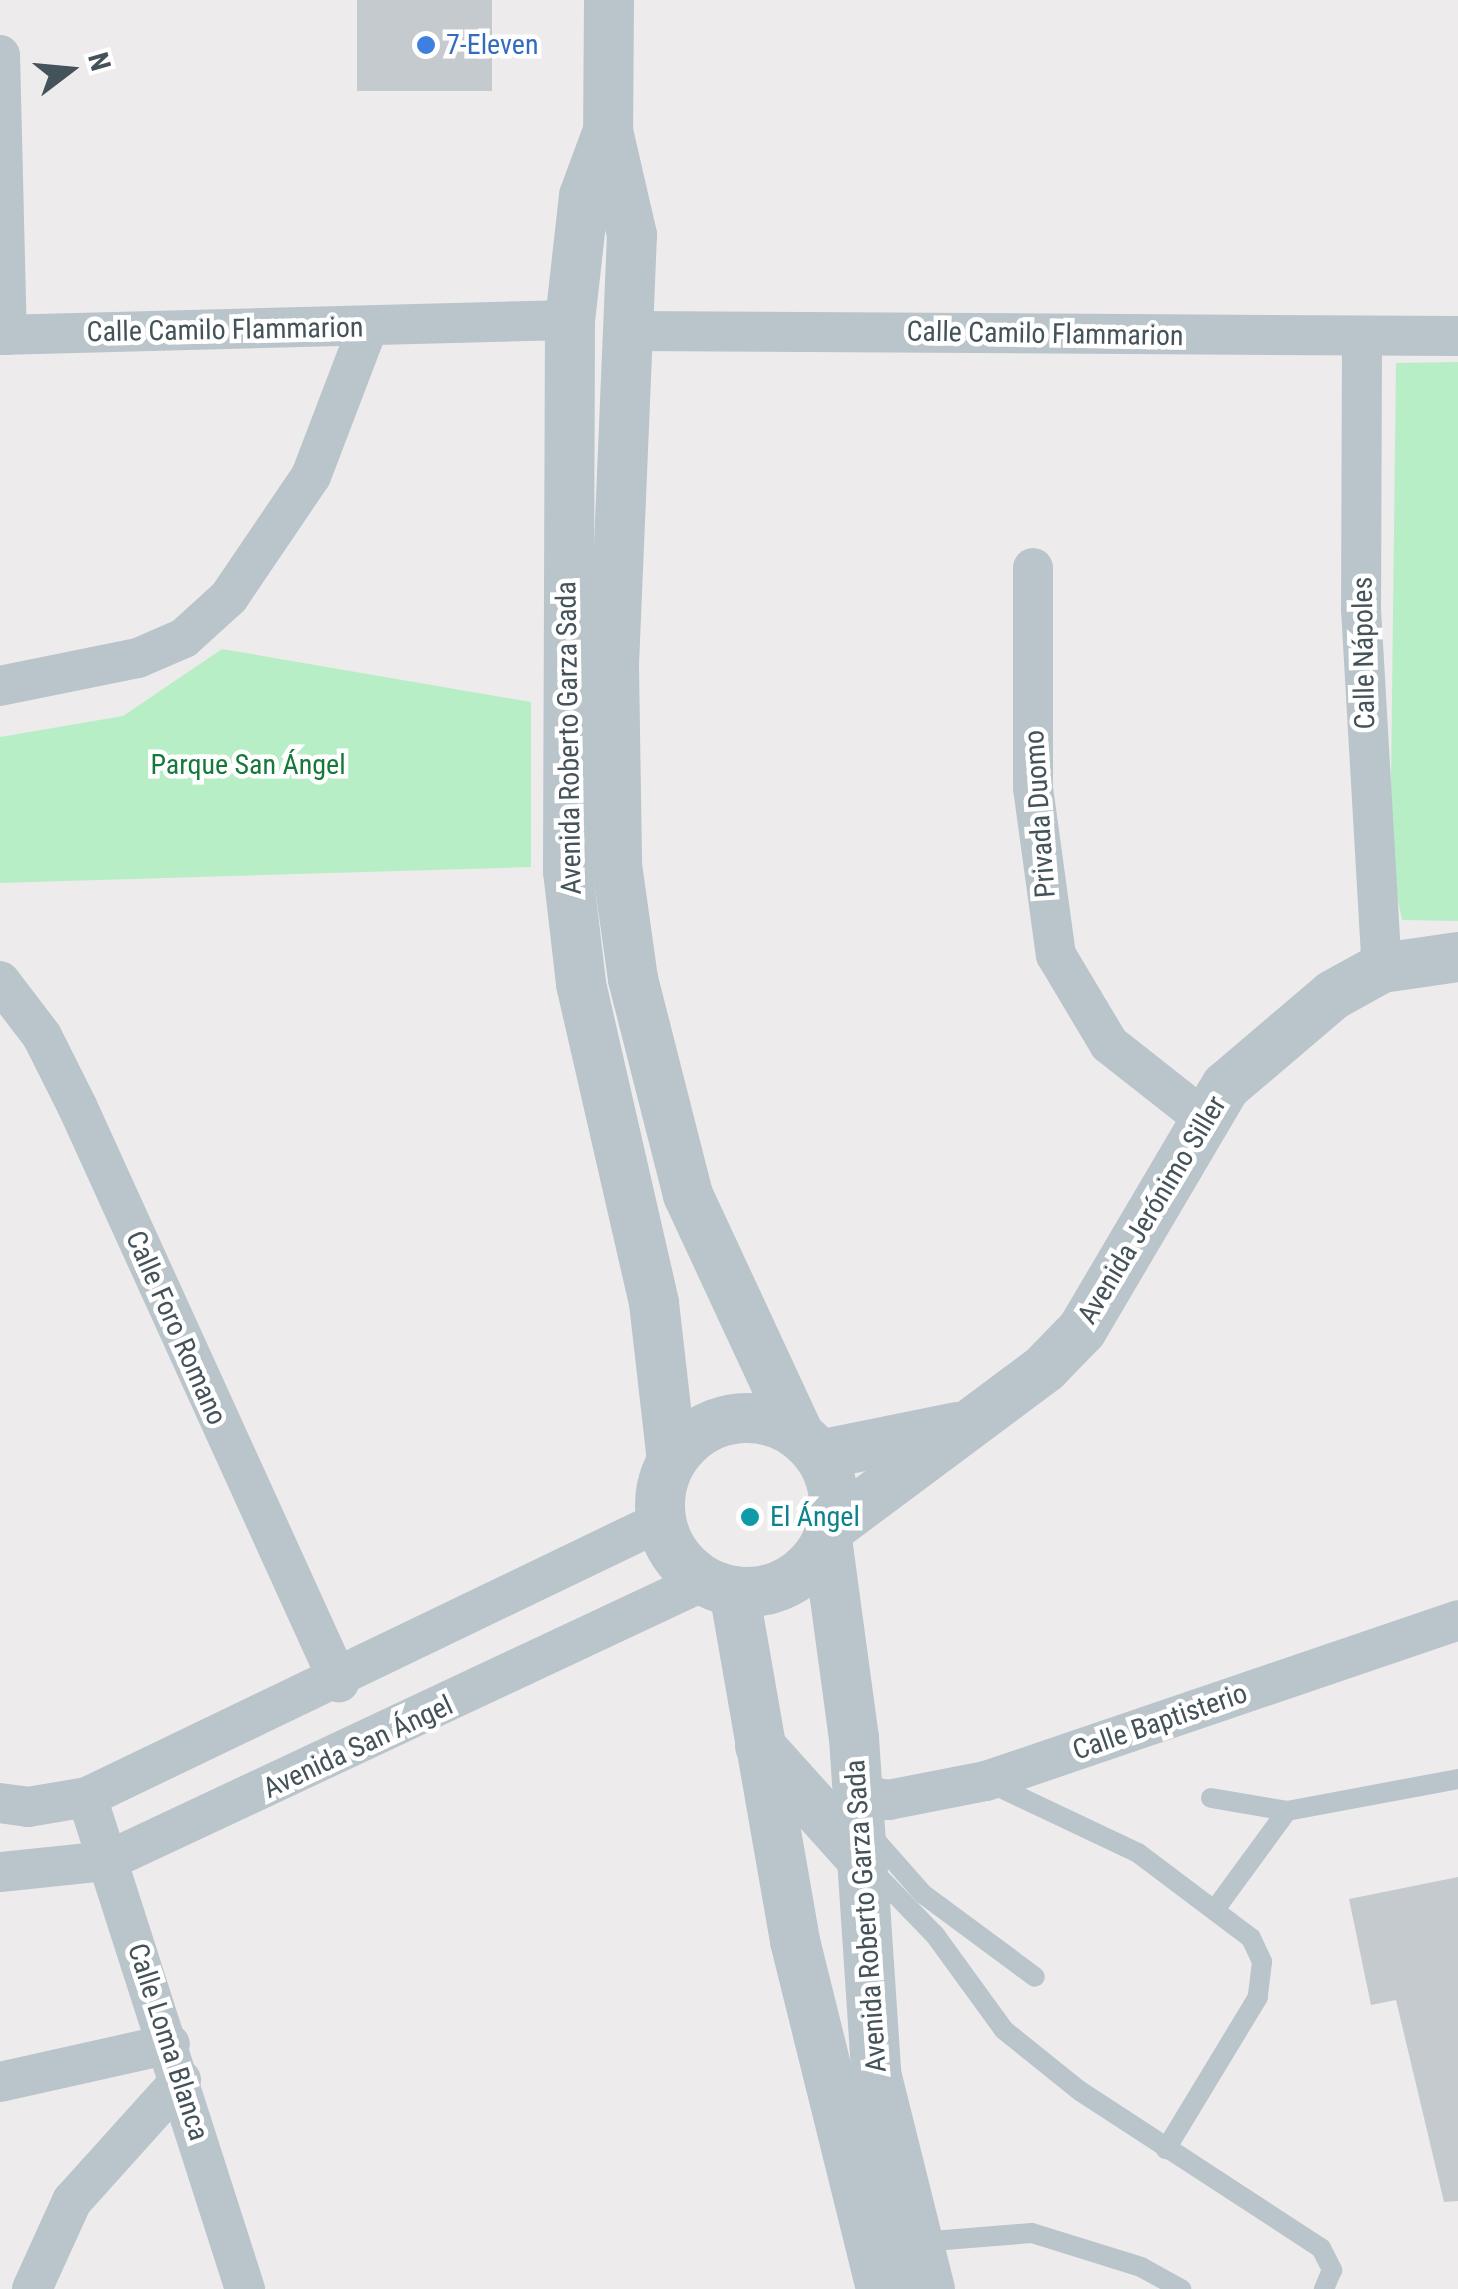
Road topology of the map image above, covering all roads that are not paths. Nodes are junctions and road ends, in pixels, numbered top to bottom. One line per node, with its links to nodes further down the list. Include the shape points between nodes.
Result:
1 (609, 0): 3 (street, Avenida Roberto Garza Sada)
2 (0, 55): 7 (street)
3 (608, 131): 4 (street, Avenida Roberto Garza Sada, via 584,196); 6 (street, Avenida Roberto Garza Sada, via 628,194)
4 (570, 320): 5 (street, Calle Camilo Flammarion); 18 (street, Avenida Roberto Garza Sada, via 568,871 581,984 654,1302)
5 (368, 328): 7 (street, Calle Camilo Flammarion); 11 (street, via 310,476 229,597 184,638 138,658)
6 (632, 331): 9 (street, Calle Camilo Flammarion); 17 (street, Avenida Roberto Garza Sada, via 612,759 633,979 688,1195)
7 (4, 335)
8 (1458, 336): 9 (street, Calle Camilo Flammarion)
9 (1362, 338): 13 (street, Calle Nápoles, via 1361,609)
10 (1034, 568): 15 (street, Privada Duomo, via 1033,788 1056,955 1109,1044)
11 (0, 686)
12 (1458, 957): 13 (street, Avenida Jerónimo Siller)
13 (1382, 968): 15 (street, Avenida Jerónimo Siller, via 1286,1032 1226,1086)
14 (0, 982): 23 (street, Calle Foro Romano, via 42,1036 78,1108)
15 (1203, 1118): 16 (street, Avenida Jerónimo Siller, via 1082,1330 1017,1390)
16 (957, 1427): 17 (street, Avenida Jerónimo Siller); 20 (street, Avenida Jerónimo Siller)
17 (809, 1445): 18 (street, via 773,1420 730,1420 691,1437); 20 (street, via 833,1490)
18 (672, 1460): 19 (street)
19 (661, 1521): 21 (street, via 669,1544); 23 (street)
20 (830, 1533): 21 (street, via 780,1586); 31 (street, Avenida Roberto Garza Sada)
21 (719, 1586): 24 (street, Avenida Roberto Garza Sada); 32 (street, Avenida San Ángel)
22 (1458, 1620): 26 (street, Calle Baptisterio)
23 (338, 1682): 27 (street)
24 (760, 1746): 31 (street); 36 (street, Avenida Roberto Garza Sada)
25 (1458, 1779): 30 (lane)
26 (986, 1781): 31 (street, Calle Baptisterio, via 888,1800); 34 (lane, via 1118,1841)
27 (87, 1797): 29 (street, via 28,1807); 32 (street, Calle Loma Blanca)
28 (1211, 1798): 30 (lane)
29 (0, 1803)
30 (1287, 1811): 34 (lane)
31 (859, 1825): 35 (lane, via 923,1894); 39 (lane, via 1004,2030); 40 (street, Avenida Roberto Garza Sada, via 876,2073)
32 (107, 1861): 33 (street, Avenida San Ángel); 37 (street, Calle Loma Blanca)
33 (0, 1872)
34 (1216, 1908): 39 (lane, via 1251,1938 1263,1980)
35 (1034, 1977)
36 (823, 2052): 40 (street, via 861,2110 886,2212); 43 (street, Avenida Roberto Garza Sada)
37 (176, 2062): 38 (street); 41 (street, via 72,2200); 42 (street, Calle Loma Blanca)
38 (0, 2082)
39 (1166, 2149): 45 (lane, via 1321,2248 1332,2270)
40 (919, 2274): 44 (lane, via 1032,2233 1141,2267)
41 (32, 2289)
42 (245, 2289)
43 (881, 2289)
44 (1181, 2289)
45 (1324, 2289)

